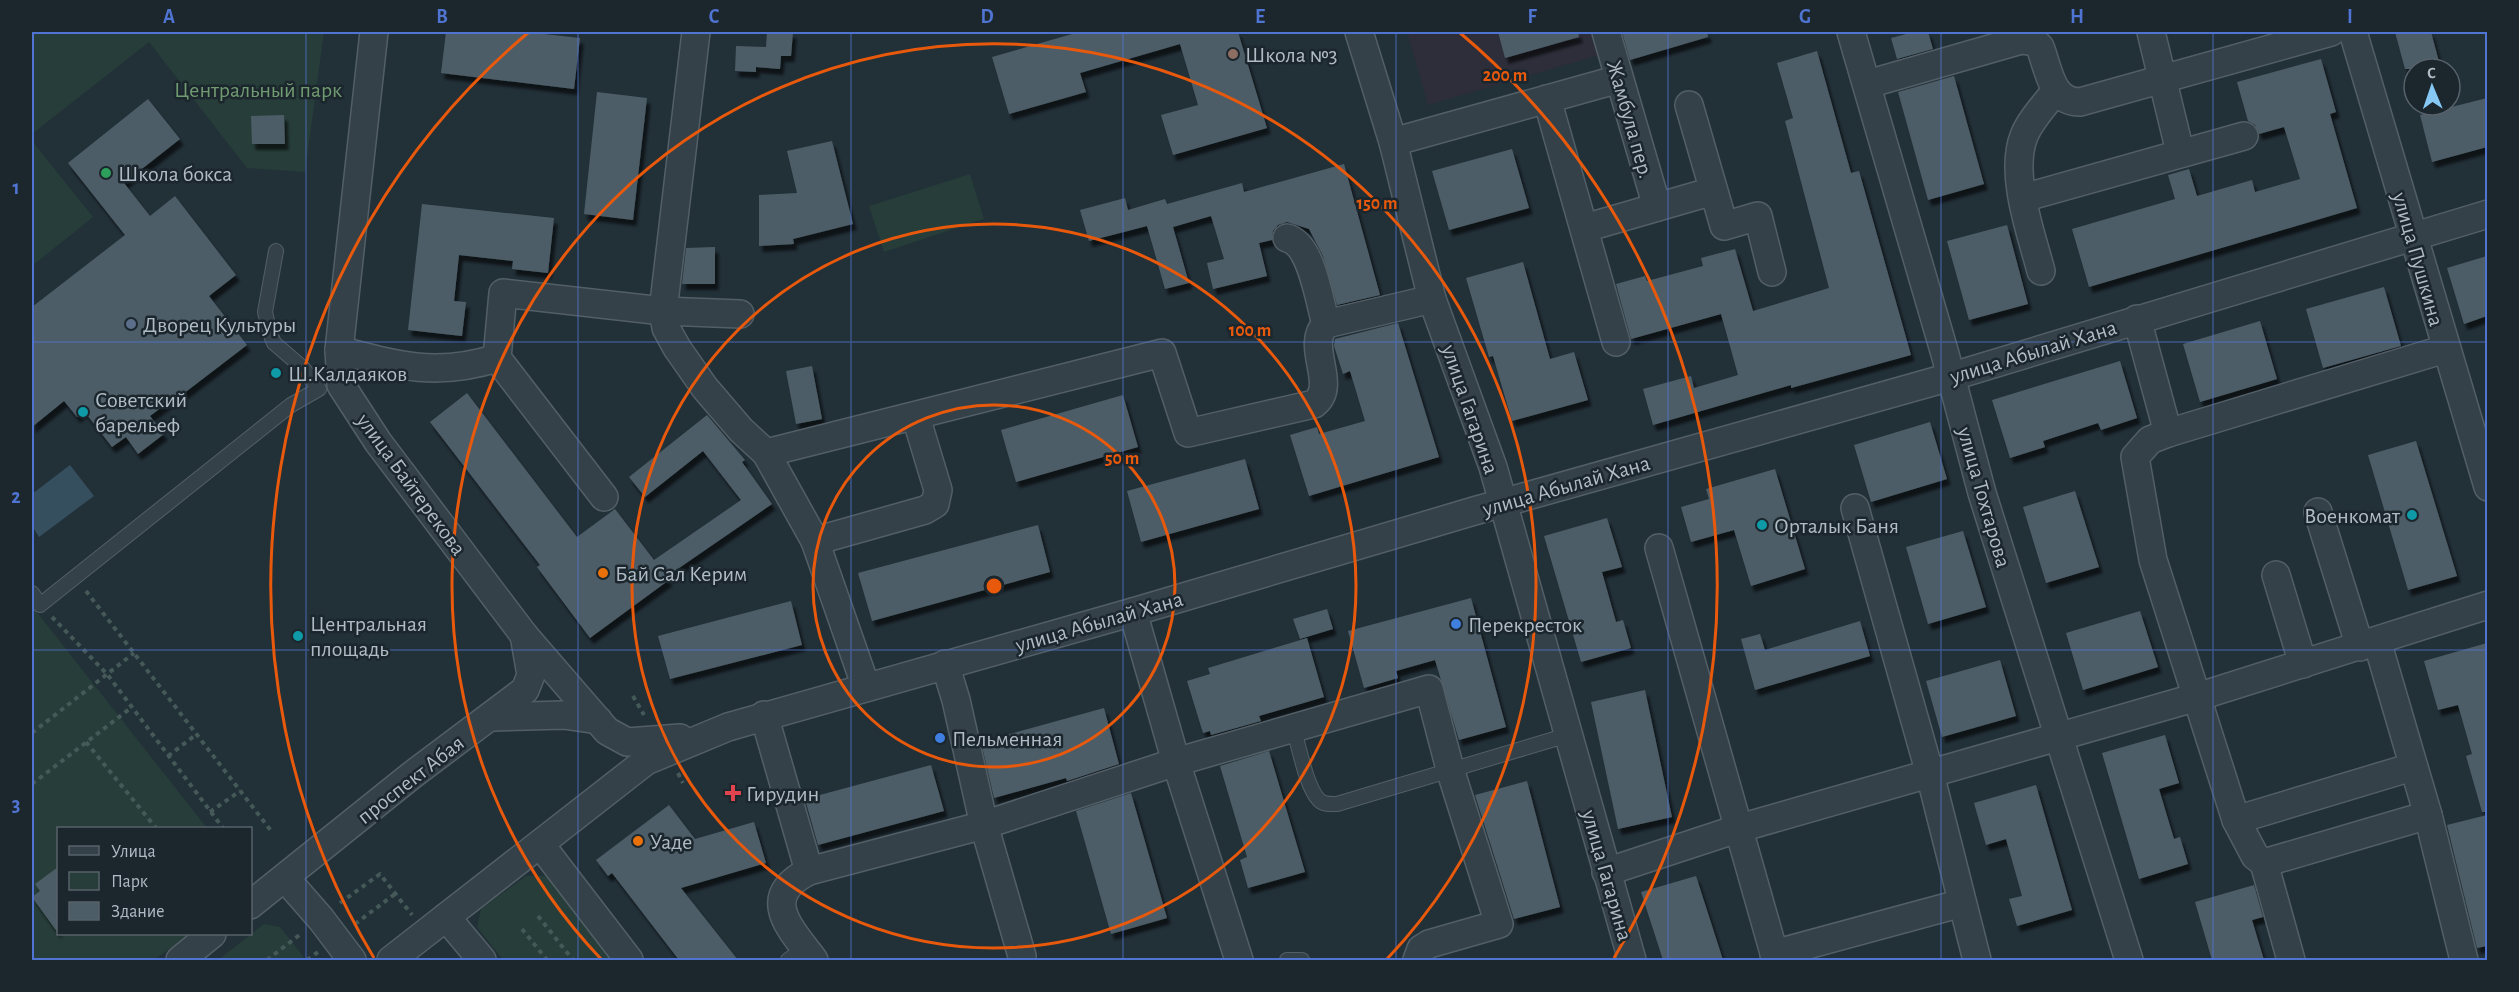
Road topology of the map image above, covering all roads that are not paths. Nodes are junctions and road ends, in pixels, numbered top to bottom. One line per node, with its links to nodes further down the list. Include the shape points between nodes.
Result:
1 (374, 32): 35 (street, улица Байтерекова)
2 (696, 32): 29 (street)
3 (1359, 32): 16 (street, улица Гагарина)
4 (1606, 32): 10 (street, Жамбула пер.)
5 (1851, 32): 11 (street, улица Тохтарова)
6 (2151, 32): 9 (street)
7 (2331, 32): 9 (street)
8 (2353, 32): 24 (street, улица Пушкина)
9 (2164, 78): 12 (street, via 2079,102 2068,102); 17 (street)
10 (1619, 79): 13 (street); 20 (street, Жамбула пер.)
11 (1868, 84): 12 (street, via 2021,40 2040,47); 37 (street, улица Тохтарова)
12 (2056, 90): 19 (street, via 2024,135 2019,161)
13 (1547, 99): 16 (street); 22 (street)
14 (1689, 105): 18 (street)
15 (2244, 136): 17 (street)
16 (1393, 142): 28 (street, улица Гагарина)
17 (2180, 152): 19 (street)
18 (1713, 192): 20 (street); 27 (street, via 1724,226 1758,216)
19 (2023, 198): 26 (street)
20 (1657, 207): 22 (street)
21 (2487, 214): 24 (street, улица Абылай Хана)
22 (1585, 228): 33 (street)
23 (1287, 238): 32 (street, via 1305,250)
24 (2413, 238): 31 (street, улица Абылай Хана); 34 (street, улица Пушкина)
25 (276, 251): 38 (lane, via 265,312 273,343)
26 (2041, 271)
27 (1772, 272)
28 (1432, 299): 32 (street); 44 (street, улица Гагарина)
29 (663, 311): 30 (street); 36 (street, via 503,293); 41 (street, via 666,328 705,388)
30 (740, 314)
31 (2137, 320): 37 (street, улица Абылай Хана); 40 (street)
32 (1326, 324): 39 (street, via 1318,337 1324,390 1314,404 1188,433 1162,353)
33 (1616, 342)
34 (2445, 349): 40 (street); 42 (street, улица Пушкина)
35 (339, 350): 36 (street, via 390,364 433,370); 38 (street, улица Байтерекова)
36 (497, 358): 43 (street)
37 (1950, 377): 44 (street, улица Абылай Хана); 65 (street, улица Тохтарова)
38 (330, 387): 50 (lane, via 291,405 74,577); 53 (street, улица Байтерекова, via 378,442)
39 (916, 417): 41 (street); 47 (street, via 938,489 935,504)
40 (2168, 433): 58 (street, via 2141,448 2135,465 2153,560)
41 (766, 453): 47 (street)
42 (2487, 487)
43 (604, 497)
44 (1502, 504): 52 (street, улица Абылай Хана); 64 (street, улица Гагарина)
45 (1855, 508): 69 (street)
46 (2318, 512): 54 (street)
47 (815, 541): 57 (street)
48 (1659, 548): 73 (street)
49 (2276, 575): 56 (street)
50 (36, 599)
51 (2487, 605): 54 (street)
52 (1133, 612): 55 (street, улица Абылай Хана); 66 (street)
53 (524, 635): 60 (street, проспект Абая, via 529,686); 61 (street, улица Байтерекова)
54 (2368, 644): 56 (street); 67 (street)
55 (945, 664): 57 (street, улица Абылай Хана); 72 (street)
56 (2303, 664): 58 (street)
57 (866, 687): 59 (street, улица Абылай Хана)
58 (2198, 697): 65 (street); 71 (street)
59 (764, 715): 62 (street, улица Абылай Хана); 76 (street)
60 (492, 717): 61 (street, via 564,715); 78 (street, проспект Абая, via 412,775)
61 (598, 720): 62 (street, улица Байтерекова, via 607,731 627,742 675,739)
62 (728, 727): 74 (street, улица Абылай Хана, via 646,761)
63 (1293, 727): 66 (street); 68 (lane, via 1312,791 1326,804); 68 (street, via 1429,689)
64 (1568, 735): 68 (lane); 77 (street, улица Гагарина)
65 (2058, 737): 69 (street); 97 (street, улица Тохтарова)
66 (1176, 762): 72 (street); 91 (street)
67 (2412, 766): 70 (street); 71 (street)
68 (1450, 769): 94 (street, via 1499,924 1429,944 1421,949)
69 (1930, 774): 73 (street); 79 (street)
70 (2428, 815): 75 (street); 99 (street)
71 (2236, 820): 75 (street, via 2255,856)
72 (984, 825): 76 (street); 84 (street)
73 (1740, 828): 77 (street); 85 (street)
74 (540, 844): 81 (street); 90 (street)
75 (2264, 862): 98 (street)
76 (809, 871): 83 (street, via 792,880 784,890 782,903 785,921)
77 (1606, 872): 95 (street, улица Гагарина)
78 (286, 879): 80 (street, проспект Абая); 87 (street)
79 (1962, 903): 85 (street); 96 (street)
80 (252, 904)
81 (446, 917): 88 (street); 89 (street)
82 (210, 935): 86 (street)
83 (802, 956)
84 (1022, 956)
85 (1775, 957)
86 (180, 960)
87 (352, 960)
88 (391, 960)
89 (482, 960)
90 (629, 960)
91 (1239, 960)
92 (1287, 960): 93 (lane)
93 (1302, 960)
94 (1417, 960)
95 (1632, 960)
96 (1977, 960)
97 (2129, 960)
98 (2291, 960)
99 (2464, 960)

